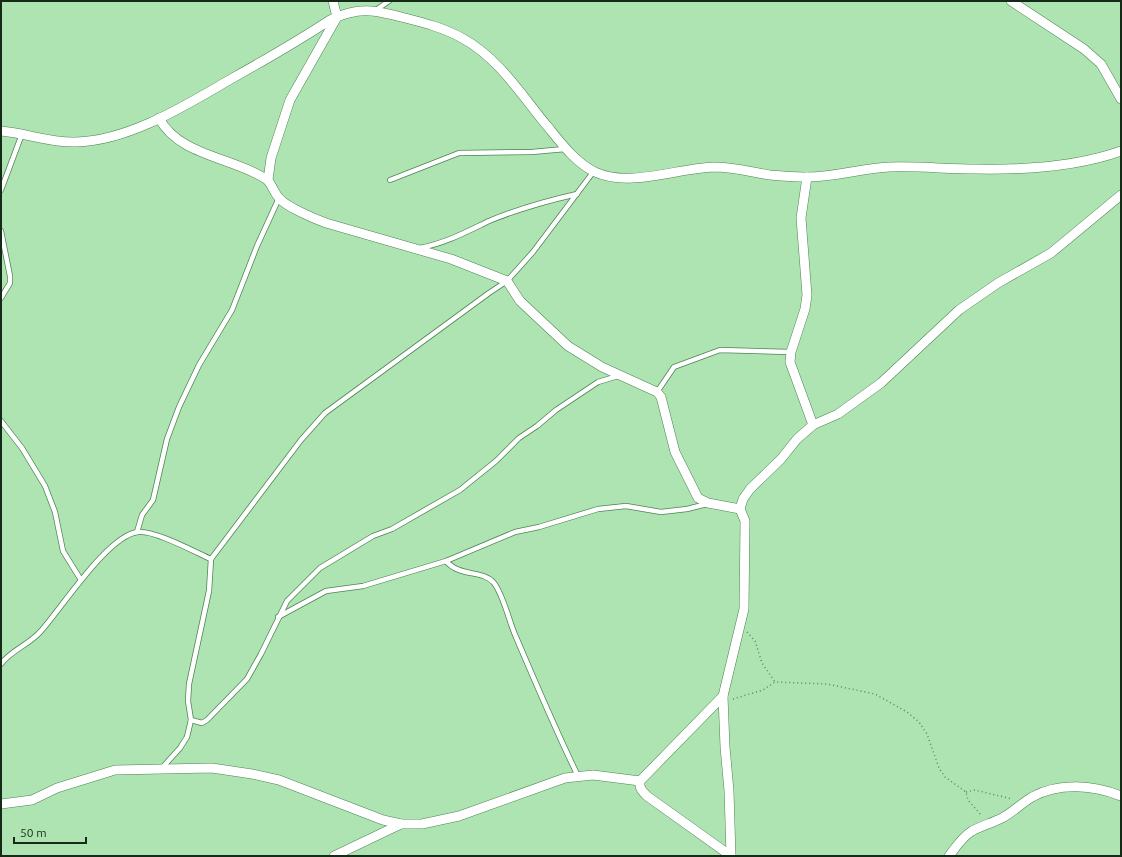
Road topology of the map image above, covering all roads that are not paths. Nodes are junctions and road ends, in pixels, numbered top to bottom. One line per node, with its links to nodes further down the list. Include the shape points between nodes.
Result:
1 (333, 1): 5 (street)
2 (389, 1): 4 (lane)
3 (1011, 1): 6 (street, via 1084,49 1101,64)
4 (375, 11): 5 (street, via 360,10); 10 (street, via 446,30 480,50 500,68)
5 (337, 17): 7 (street); 14 (street, via 290,100 271,158)
6 (1121, 99)
7 (159, 118): 9 (street, via 126,133 94,141 58,141); 14 (street, via 164,127 178,140)
8 (1, 131): 9 (street)
9 (22, 134): 16 (lane)
10 (567, 148): 12 (street, via 580,162); 15 (lane, via 539,152 459,153)
11 (1121, 151): 13 (street, via 1065,164 1020,168 889,167)
12 (594, 171): 13 (street, via 608,176 642,177 696,168 728,167 770,175); 17 (lane)
13 (807, 177): 24 (street, via 801,218 806,309)
14 (268, 180): 19 (street)
15 (390, 180)
16 (1, 190)
17 (577, 194): 21 (lane, via 533,204 461,236); 22 (lane, via 533,252)
18 (1121, 195): 28 (street, via 1051,253 998,283 959,310 881,383 838,414)
19 (279, 198): 21 (street, via 312,218); 31 (lane, via 232,310 199,365 179,407 167,439 153,500 142,515)
20 (1, 231): 23 (lane, via 10,276 10,283)
21 (416, 248): 22 (street)
22 (507, 281): 25 (street, via 520,302 568,346 602,367); 32 (lane, via 325,413 301,440)
23 (1, 298)
24 (791, 352): 26 (lane, via 720,350 674,367); 28 (street, via 790,362)
25 (623, 376): 26 (street); 35 (lane, via 598,382 556,410 519,438 496,461 460,490 392,530 373,536 332,559 286,600)
26 (657, 392): 29 (street, via 680,464 698,498)
27 (1, 421): 34 (lane, via 22,448 45,486 55,512 63,551)
28 (814, 425): 30 (street, via 750,488)
29 (708, 503): 30 (street); 33 (lane, via 661,512 626,506 598,509 539,528 515,532)
30 (740, 509): 37 (street, via 745,522 744,609)
31 (137, 532): 32 (lane, via 146,532 162,538); 34 (lane, via 116,544)
32 (211, 560): 38 (lane, via 209,591 188,688)
33 (446, 561): 35 (lane, via 363,586 326,591); 40 (lane, via 460,571 483,576 494,584)
34 (80, 580): 36 (lane, via 33,640 11,653)
35 (277, 618): 38 (lane, via 247,679 207,720 202,723)
36 (1, 664)
37 (723, 696): 41 (street); 41 (street, via 731,856 647,796 641,790)
38 (191, 720): 39 (lane, via 187,737)
39 (160, 770): 43 (street, via 115,770 57,788 32,800); 44 (street, via 212,768 279,780 383,820)
40 (578, 776): 41 (street, via 609,776); 44 (street, via 554,781 459,816 422,824)
41 (640, 781)
42 (1121, 796): 46 (street, via 1097,789 1071,788 1041,793 998,820 970,832)
43 (1, 804)
44 (401, 824): 45 (street)
45 (334, 856)
46 (949, 856)

